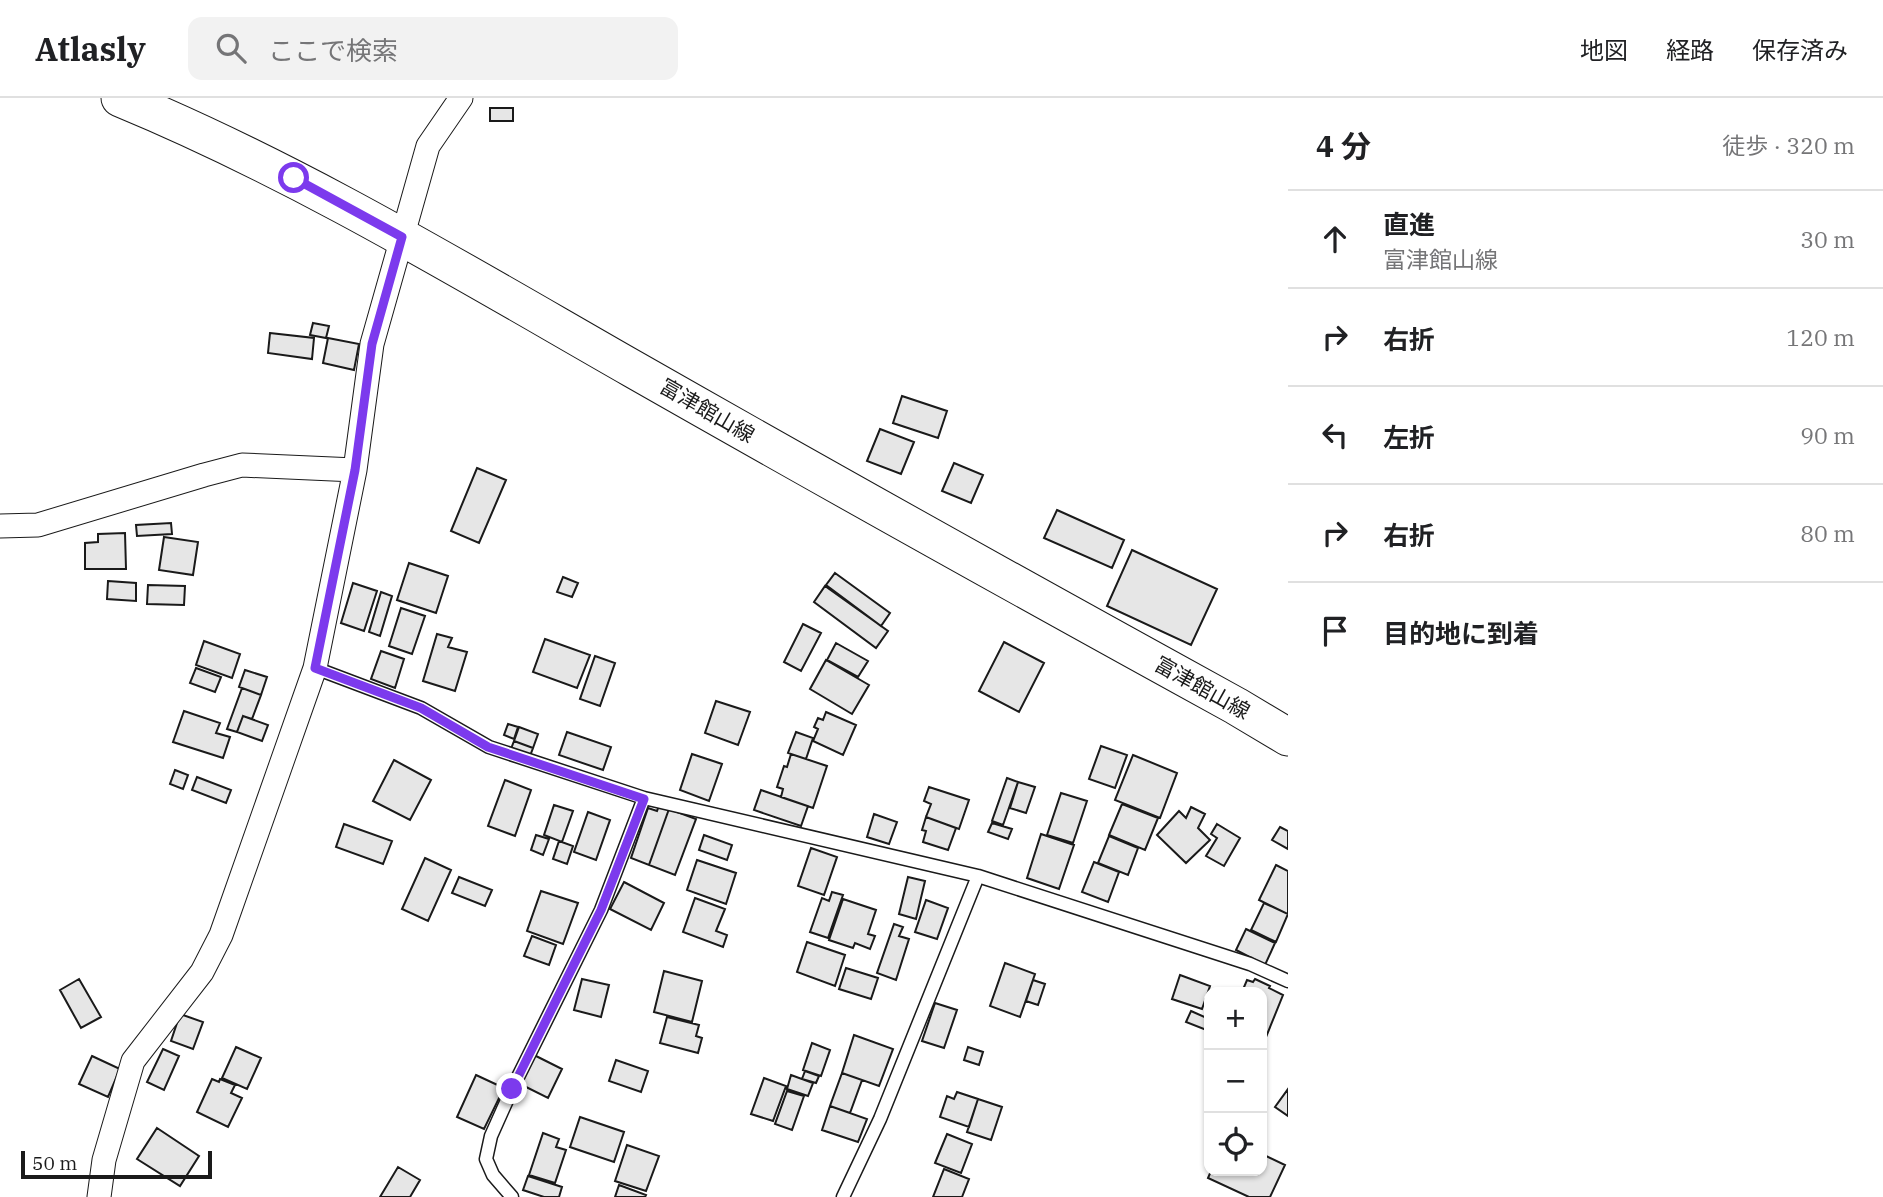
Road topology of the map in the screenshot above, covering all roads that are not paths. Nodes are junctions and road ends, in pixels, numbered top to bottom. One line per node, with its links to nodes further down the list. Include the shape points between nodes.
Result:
1 (120, 98): 3 (main road, 富津館山線, via 294,178)
2 (460, 98): 3 (street, via 428,146)
3 (402, 237): 4 (street, via 372,344); 7 (main road, 富津館山線)
4 (355, 470): 5 (street, via 242,465 38,525); 6 (street)
5 (0, 526)
6 (315, 668): 8 (lane, via 421,708 488,747); 11 (street, via 221,934 202,972 133,1061 104,1160)
7 (1288, 737)
8 (644, 799): 9 (lane); 12 (lane, via 601,910 491,1136 486,1159)
9 (978, 876): 10 (lane, via 1250,964); 13 (lane, via 880,1119)
10 (1288, 981)
11 (99, 1197)
12 (512, 1197)
13 (843, 1197)

